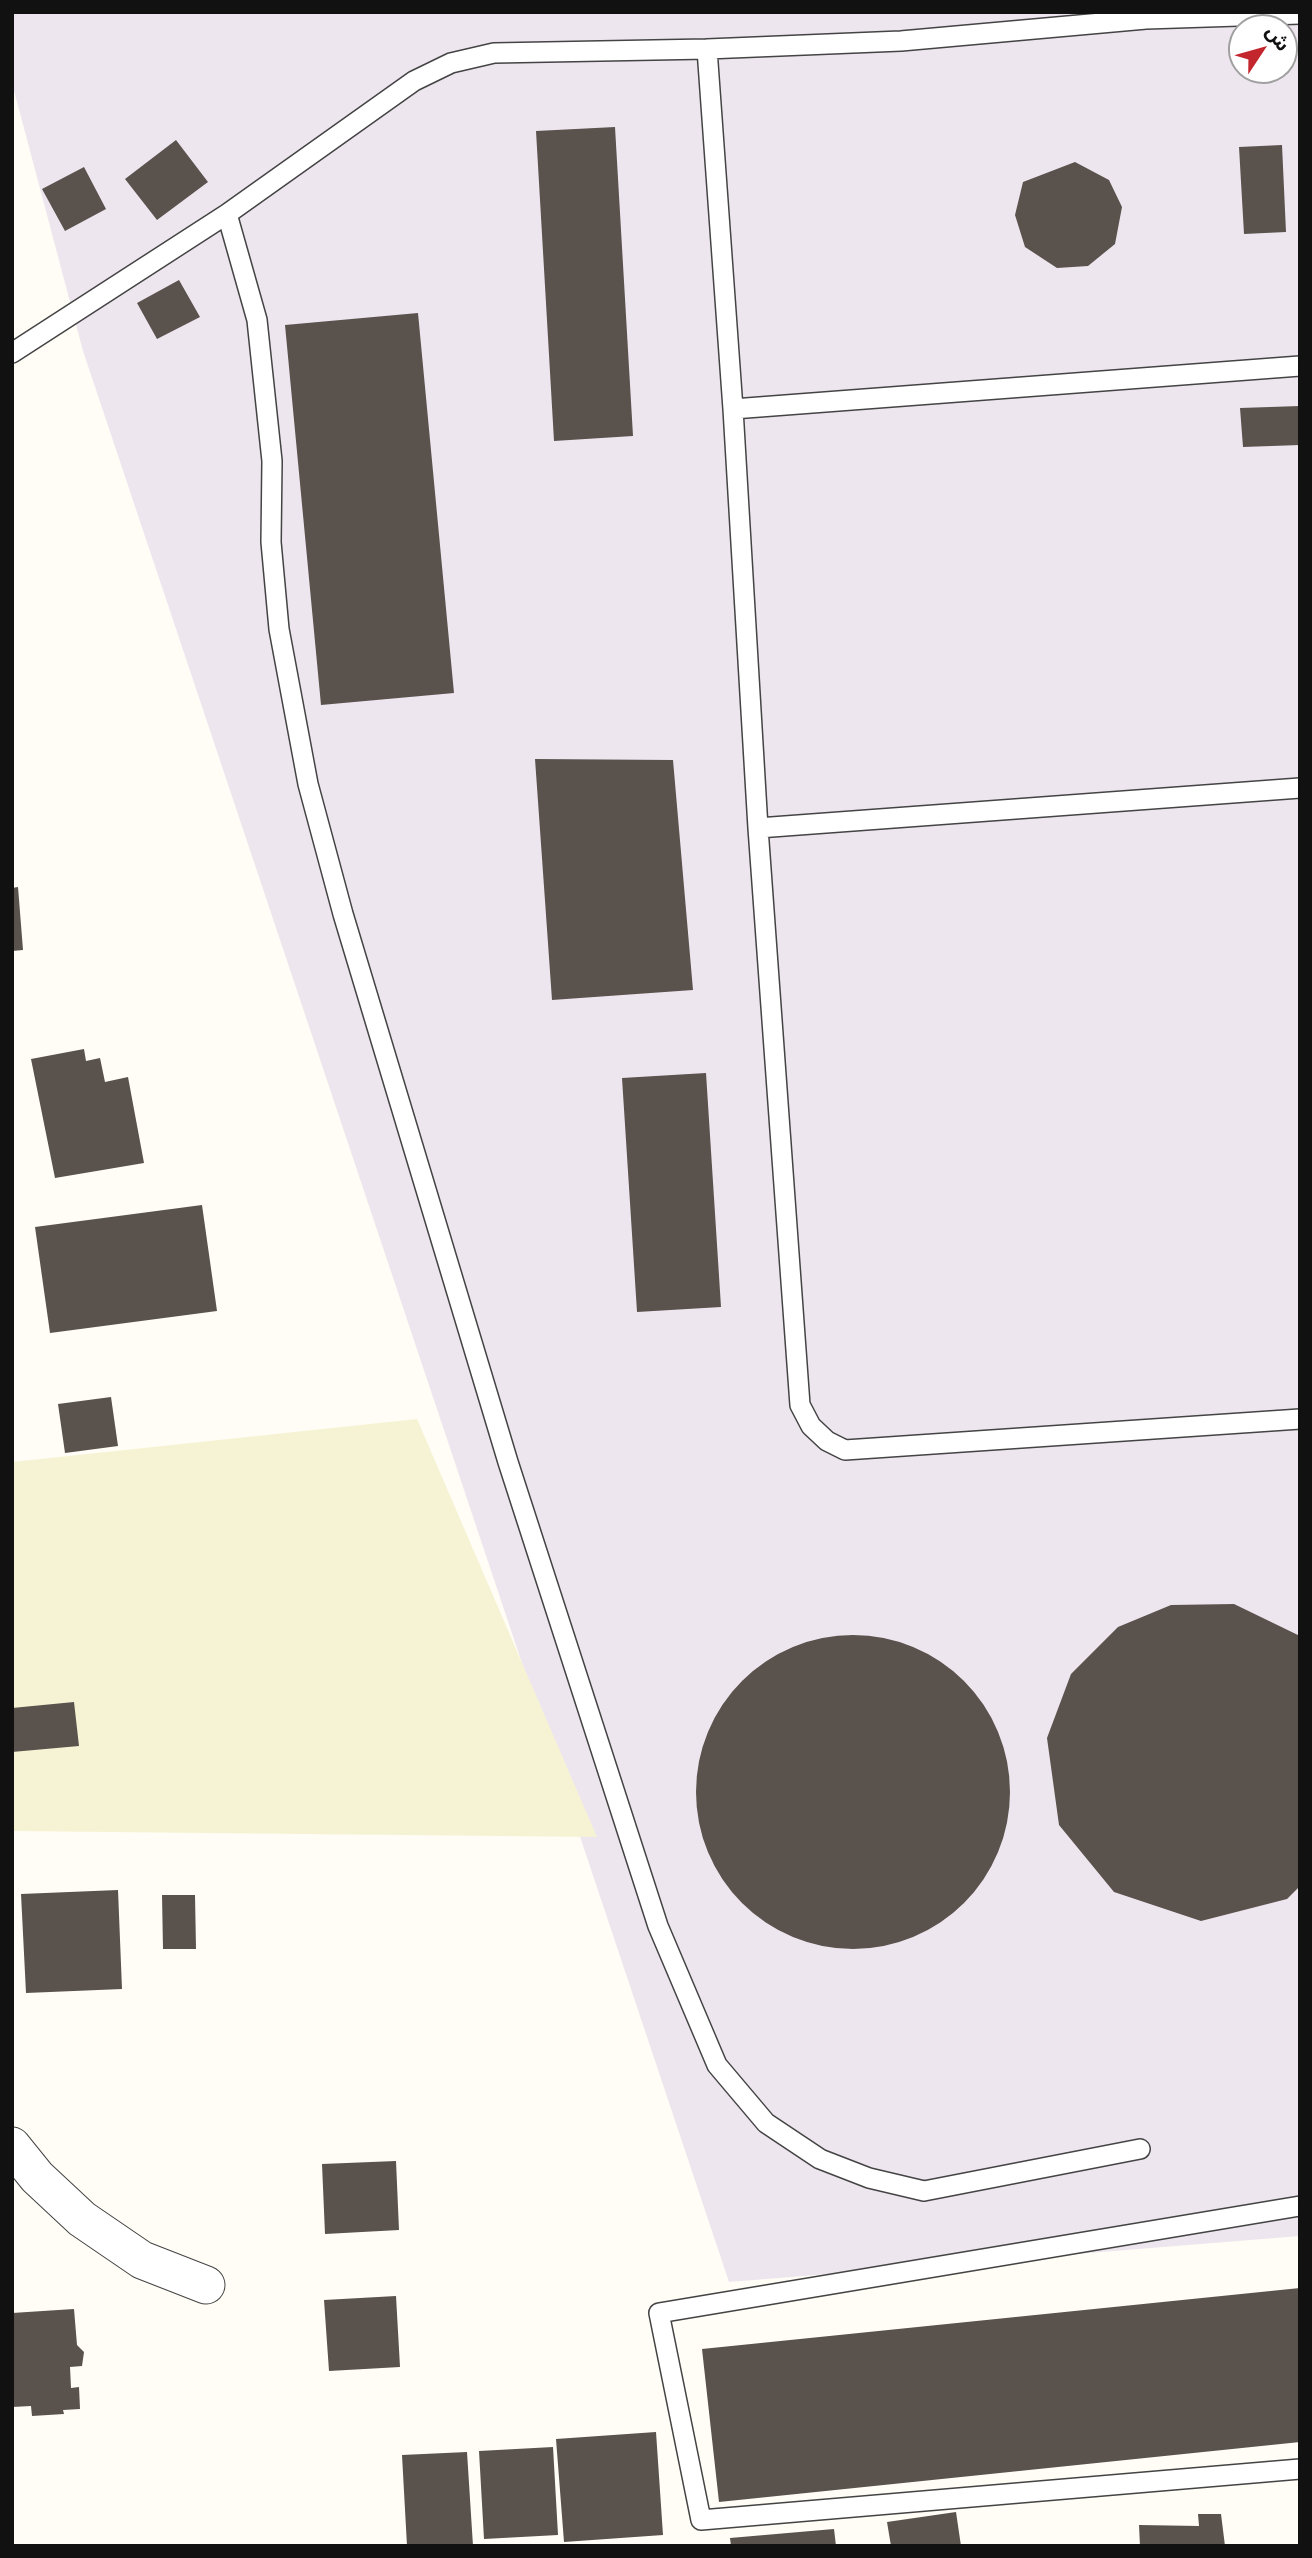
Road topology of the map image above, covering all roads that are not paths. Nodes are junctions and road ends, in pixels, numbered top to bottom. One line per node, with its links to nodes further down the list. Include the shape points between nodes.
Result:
1 (1300, 15): 2 (lane, via 1146,19 901,41)
2 (707, 49): 3 (lane, via 494,53 451,63 414,81); 6 (lane)
3 (227, 215): 4 (lane); 11 (lane, via 257,320 272,461 271,542 279,629 308,784 508,1461 658,1926 717,2065 766,2123 820,2159 869,2178 924,2191)
4 (12, 353)
5 (1300, 366): 6 (lane)
6 (733, 409): 8 (lane)
7 (1300, 788): 8 (lane)
8 (758, 828): 9 (lane, via 800,1405 811,1426 845,1450)
9 (1300, 1419)
10 (12, 2146): 13 (street, via 82,2219 142,2260)
11 (1140, 2149)
12 (1300, 2206): 14 (lane, via 659,2313 701,2519)
13 (206, 2286)
14 (1300, 2469)

